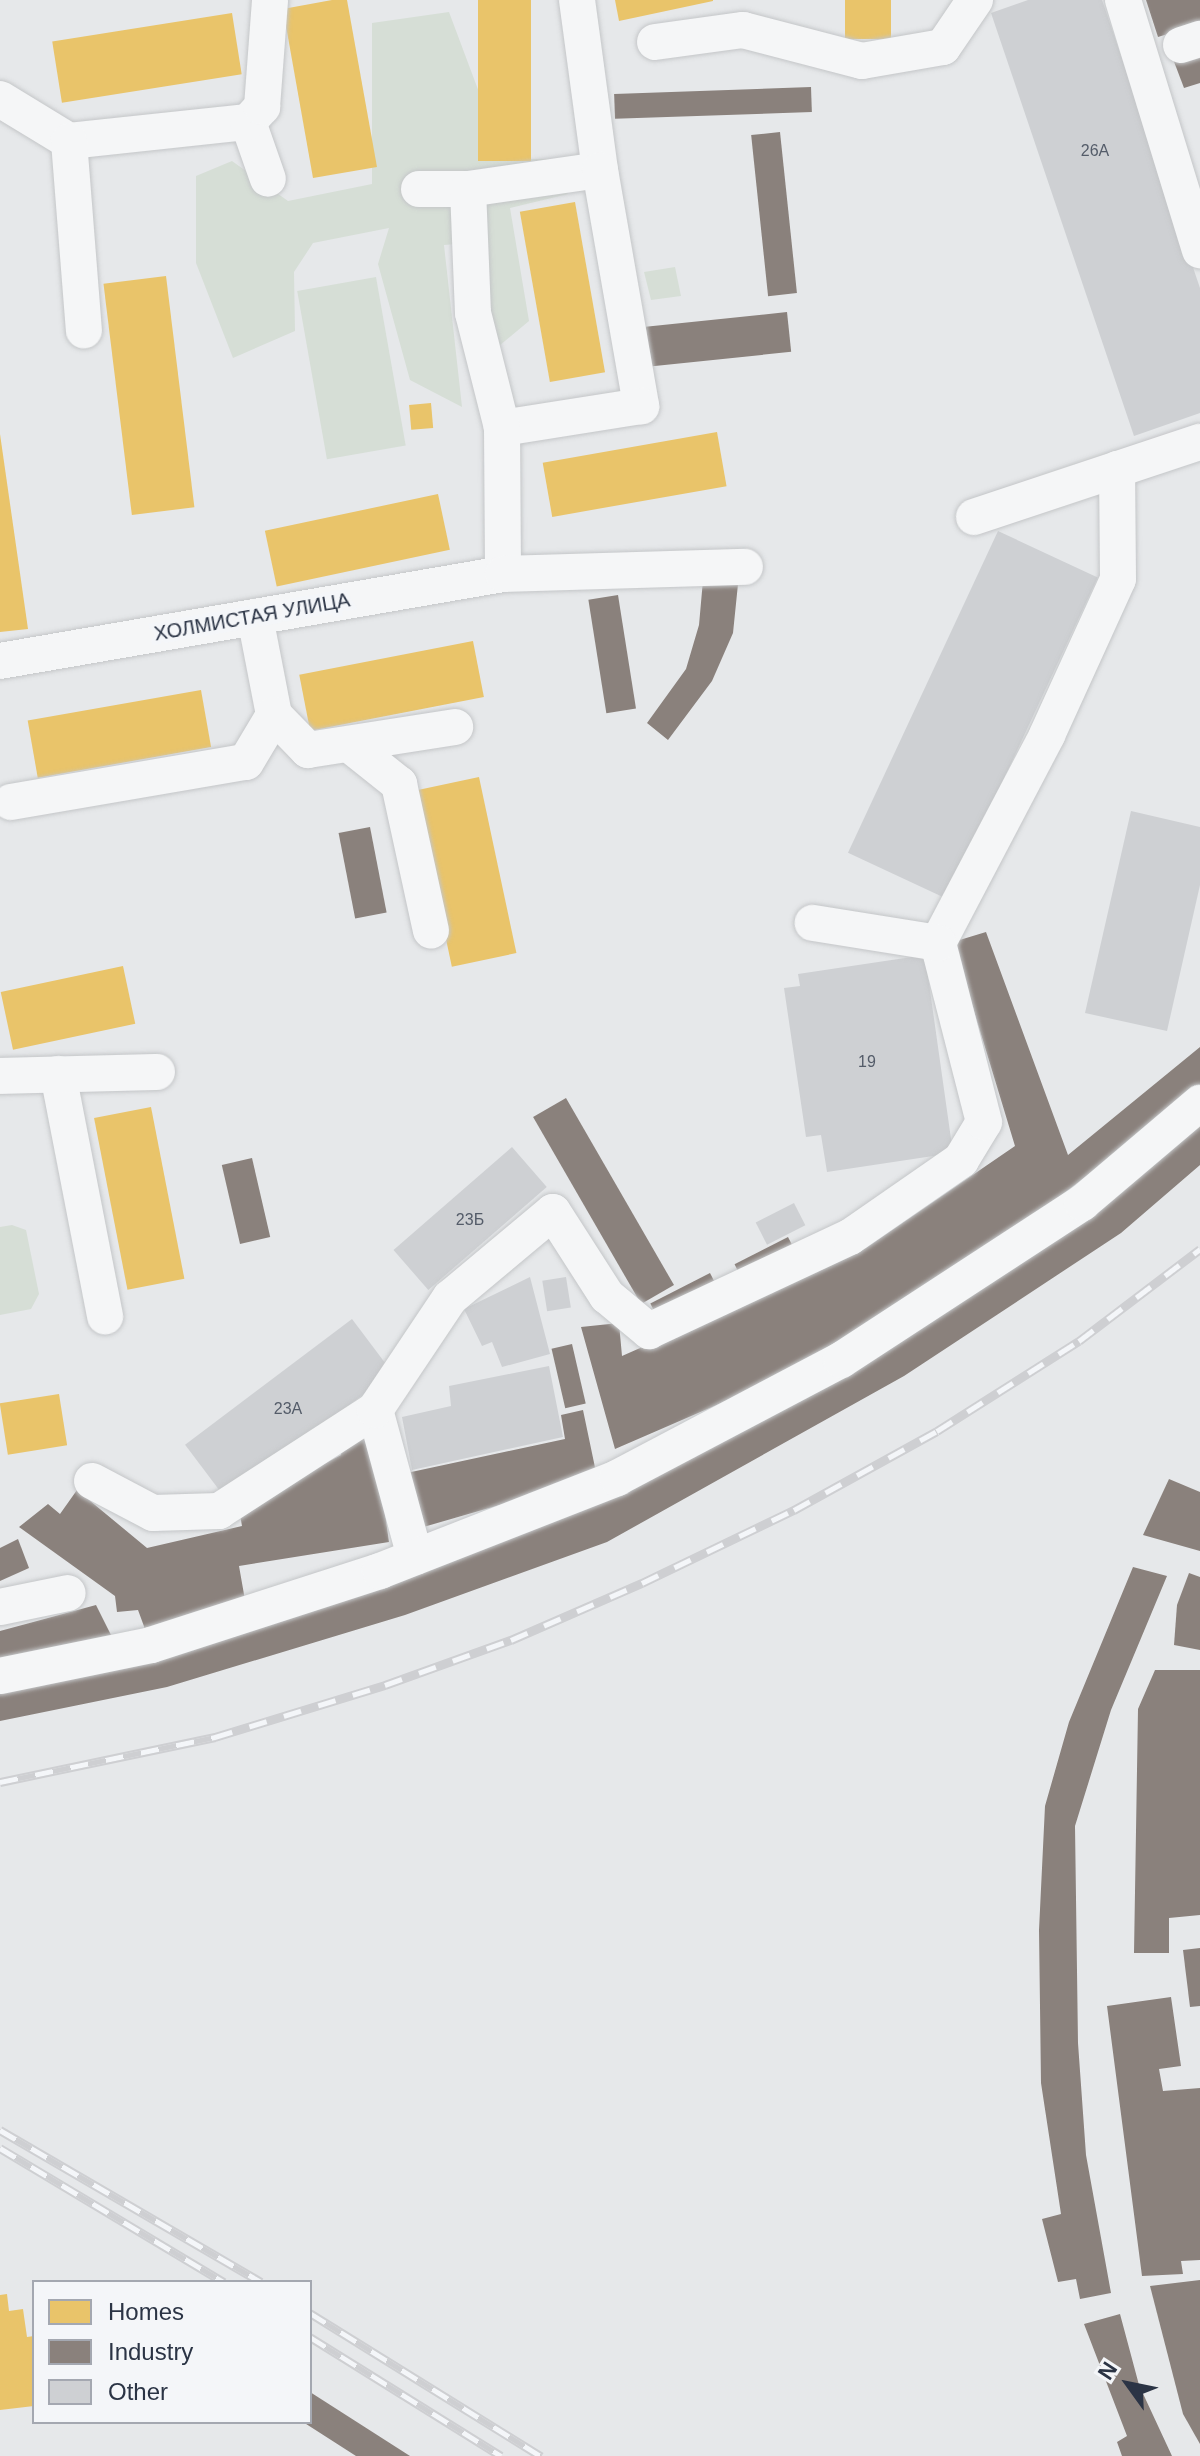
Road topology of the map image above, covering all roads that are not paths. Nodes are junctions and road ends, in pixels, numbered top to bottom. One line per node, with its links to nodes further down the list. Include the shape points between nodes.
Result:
1 (270, 0): 7 (street, via 262,107)
2 (577, 0): 9 (street)
3 (975, 0): 5 (street, via 943,47 862,61 743,30)
4 (1123, 0): 13 (street)
5 (655, 42)
6 (0, 99): 8 (street)
7 (248, 122): 8 (street); 10 (street)
8 (69, 141): 14 (street)
9 (600, 170): 12 (street); 15 (street, via 641,406)
10 (268, 179)
11 (419, 189): 12 (street)
12 (468, 189): 15 (street, via 473,313)
13 (1200, 250)
14 (84, 330)
15 (502, 428): 20 (street)
16 (1200, 442): 17 (street)
17 (1117, 469): 18 (street); 29 (street, via 1118,579 1047,735)
18 (974, 517)
19 (745, 567): 20 (street, ХОЛМИСТАЯ УЛИЦА)
20 (503, 574): 21 (street, ХОЛМИСТАЯ УЛИЦА)
21 (255, 617): 22 (street, ХОЛМИСТАЯ УЛИЦА); 23 (street)
22 (0, 661)
23 (274, 715): 25 (street, via 308,750); 26 (street, via 246,762)
24 (455, 727): 25 (street)
25 (350, 745): 28 (street, via 399,784)
26 (11, 802)
27 (813, 923): 29 (street)
28 (431, 931)
29 (938, 943): 35 (street, via 984,1122 961,1160 850,1237 649,1331 607,1296 553,1212 450,1298)
30 (157, 1072): 31 (street)
31 (58, 1074): 32 (street); 34 (street)
32 (0, 1076)
33 (1200, 1103): 37 (street, via 1082,1203 841,1360 617,1478)
34 (105, 1316)
35 (375, 1410): 36 (street, via 219,1511 153,1513); 37 (street)
36 (92, 1481)
37 (415, 1557): 40 (street, via 151,1645)
38 (68, 1593): 39 (street)
39 (0, 1607)
40 (0, 1676)

